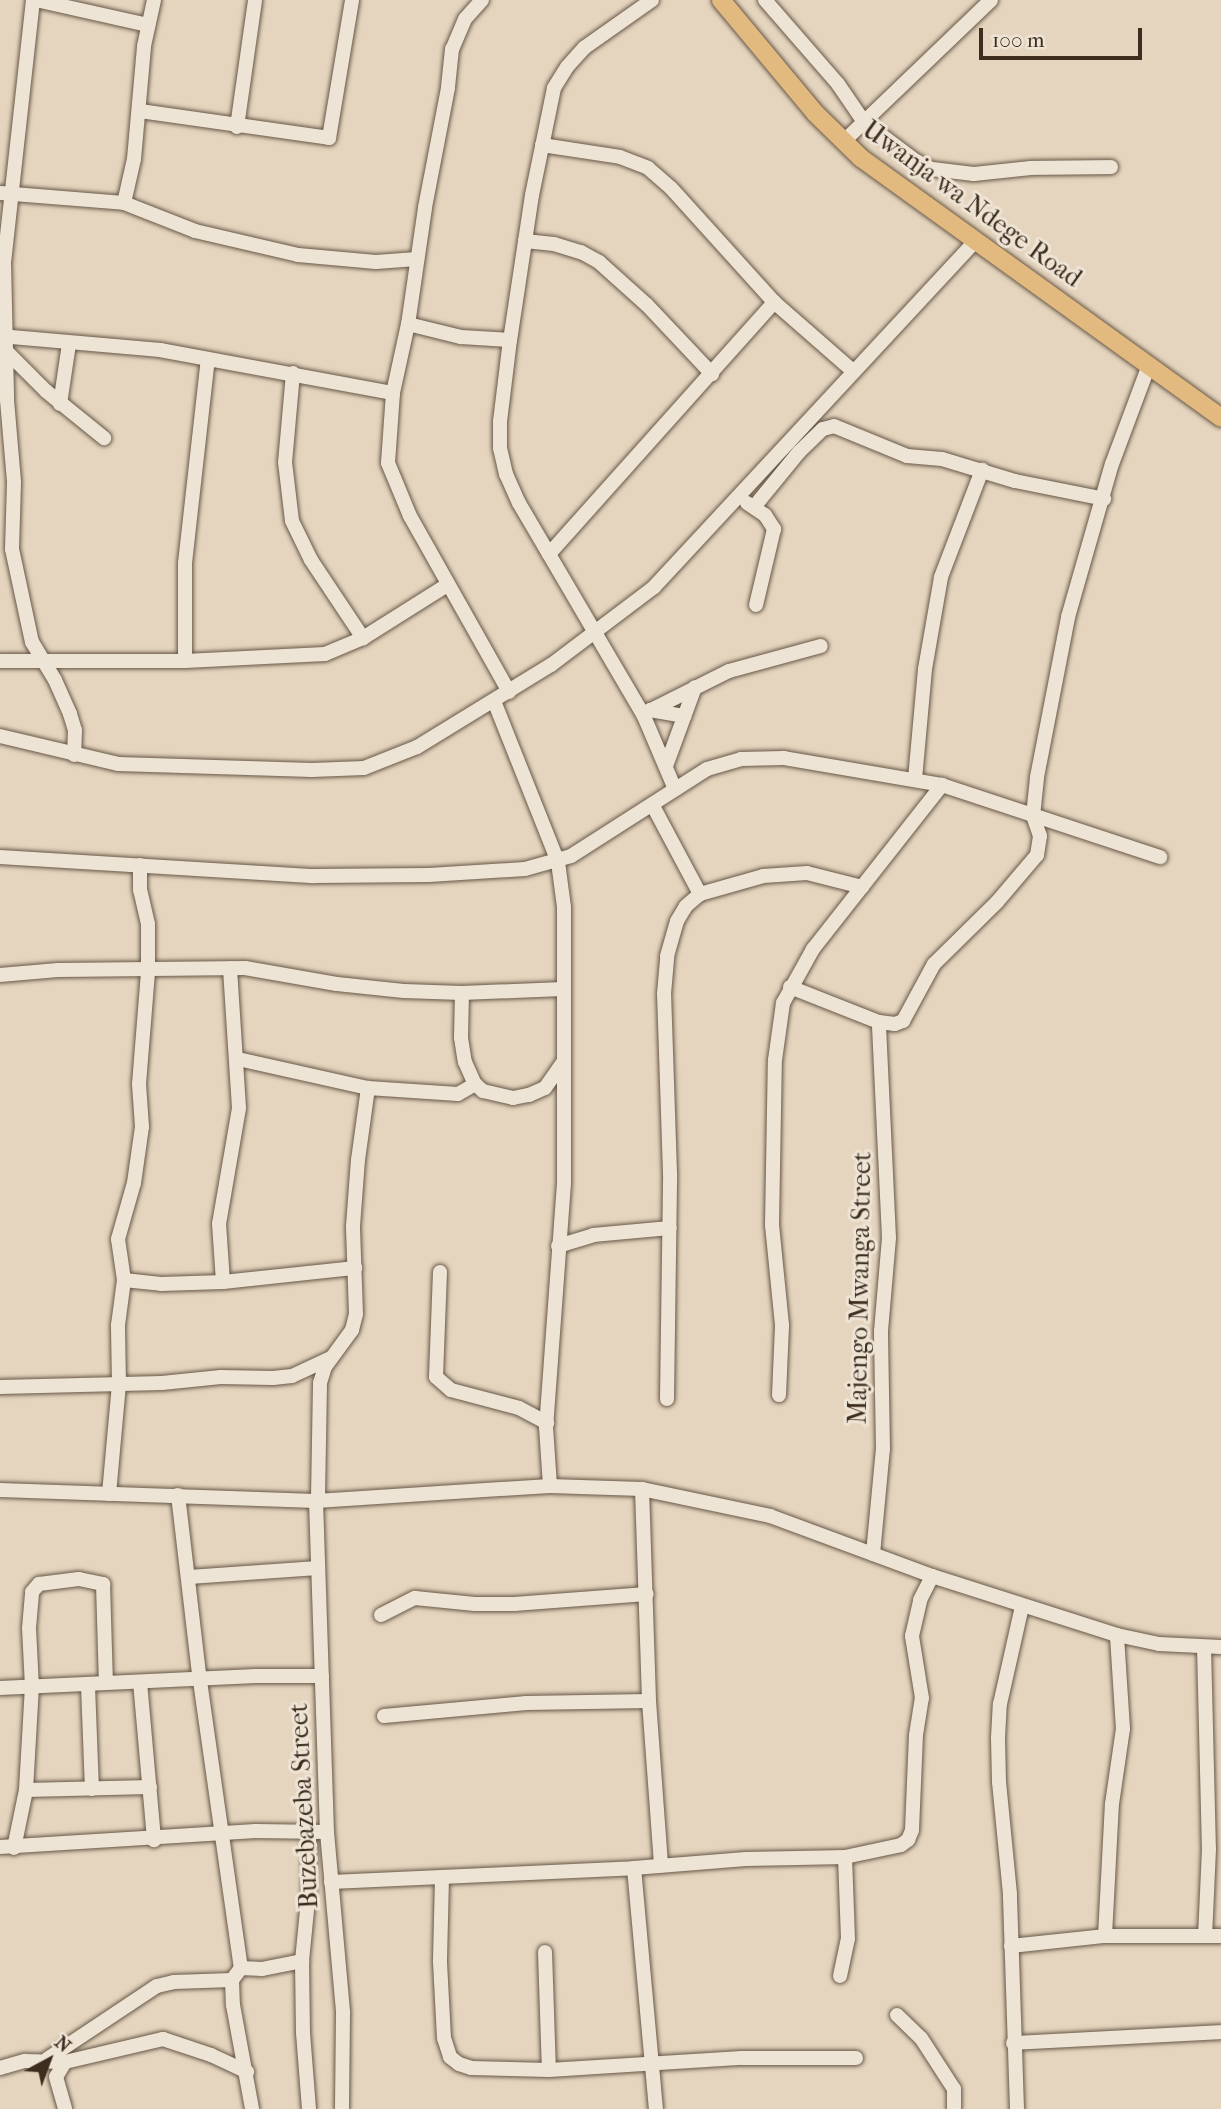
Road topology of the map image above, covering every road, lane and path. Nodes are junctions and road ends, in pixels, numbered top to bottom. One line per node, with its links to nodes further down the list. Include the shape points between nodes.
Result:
1 (35, 0): 10 (street); 17 (street)
2 (153, 0): 10 (street)
3 (255, 0): 13 (street)
4 (352, 0): 13 (street, via 329,138)
5 (482, 0): 21 (street, via 465,19 452,49)
6 (652, 0): 15 (street, via 584,48 567,66 554,88)
7 (722, 0): 14 (main road, Uwanja wa Ndege Road)
8 (765, 0): 12 (street, via 838,84)
9 (991, 0): 12 (street)
10 (148, 25): 11 (street)
11 (139, 111): 13 (street); 18 (street)
12 (864, 122): 14 (street); 16 (street, via 907,156 942,171 974,174)
13 (237, 127)
14 (843, 142): 20 (main road, Uwanja wa Ndege Road)
15 (542, 145): 19 (street); 22 (street, via 620,157 648,168)
16 (1111, 167)
17 (5, 194): 18 (street); 25 (street)
18 (124, 203): 21 (street, via 195,231 298,255 376,262)
19 (526, 241): 24 (street); 31 (street, via 581,251 599,262)
20 (975, 242): 28 (main road, Uwanja wa Ndege Road); 29 (street)
21 (417, 258): 23 (street)
22 (774, 302): 29 (street); 31 (street)
23 (408, 324): 24 (street, via 461,337); 32 (street)
24 (510, 340): 40 (street, via 500,448 506,474)
25 (4, 342): 26 (street); 33 (street); 46 (street, via 14,482 12,549 32,642)
26 (69, 344): 27 (street, via 134,347); 33 (street)
27 (208, 359): 30 (street); 48 (street, via 186,551)
28 (1149, 365): 34 (main road, Uwanja wa Ndege Road); 38 (street, via 1128,414)
29 (854, 372): 37 (street)
30 (293, 373): 32 (street); 44 (street, via 285,462 292,521 311,560)
31 (712, 373): 40 (street)
32 (393, 393): 41 (street, via 388,463 400,497)
33 (60, 404): 35 (street)
34 (1221, 418)
35 (104, 438)
36 (982, 470): 38 (street); 39 (street, via 908,456 828,426 799,452); 57 (street, via 941,577 925,669)
37 (739, 499): 39 (street); 43 (street, via 654,587)
38 (1104, 499): 61 (street, via 1068,617)
39 (754, 507): 42 (street, via 774,529)
40 (549, 554): 43 (street)
41 (447, 585): 44 (street); 50 (street)
42 (756, 605)
43 (595, 634): 50 (street); 52 (street)
44 (363, 638): 48 (street, via 325,654)
45 (821, 646): 49 (street, via 729,671)
46 (41, 660): 47 (street); 48 (street); 55 (street, via 70,714)
47 (0, 661)
48 (185, 661)
49 (695, 687): 52 (street); 53 (street)
50 (509, 692): 51 (street)
51 (494, 701): 55 (street, via 417,747 364,768 118,764); 64 (street)
52 (647, 712): 53 (street); 56 (street)
53 (684, 716): 56 (street)
54 (0, 736): 55 (street)
55 (74, 755)
56 (666, 766): 59 (street)
57 (915, 779): 58 (street); 59 (street, via 784,758 741,759 707,769)
58 (942, 785): 61 (street); 66 (street)
59 (675, 789): 60 (street)
60 (653, 806): 64 (street); 67 (street)
61 (1033, 816): 62 (street); 74 (street, via 1040,836 1028,869 934,964 903,1021)
62 (1160, 857)
63 (0, 858): 65 (street)
64 (558, 862): 65 (street, via 491,872 367,876); 72 (street, via 564,907)
65 (140, 865): 69 (street)
66 (862, 887): 67 (street, via 807,873 784,873); 71 (street, via 813,949)
67 (700, 894): 79 (street, via 677,921 667,956)
68 (230, 968): 69 (street); 73 (street, via 274,971 362,988); 75 (street)
69 (148, 971): 70 (street); 83 (street, via 139,1084 142,1127 134,1183 118,1239)
70 (0, 975)
71 (790, 987): 74 (street); 88 (street, via 778,1028 775,1060 772,1226 782,1325)
72 (562, 989): 73 (street); 76 (street)
73 (462, 993): 77 (street, via 461,1038)
74 (879, 1022): 97 (street, Majengo Mwanga Street, via 889,1238 881,1331 883,1450)
75 (238, 1059): 78 (street); 84 (street, via 239,1108 219,1224)
76 (564, 1060): 77 (street, via 545,1088 529,1095 499,1096); 80 (street, via 564,1184)
77 (475, 1084): 78 (street, via 458,1094)
78 (368, 1088): 81 (street, via 358,1160)
79 (670, 1228): 80 (street, via 593,1235); 89 (street)
80 (558, 1246): 90 (street)
81 (355, 1268): 84 (street); 85 (street, via 352,1330)
82 (440, 1272): 90 (street, via 436,1377 451,1390 519,1409)
83 (124, 1280): 84 (street); 86 (street, via 118,1325)
84 (223, 1282)
85 (332, 1357): 86 (street, via 292,1376); 96 (street, Buzebazeba Street, via 320,1383)
86 (119, 1385): 87 (street); 94 (street)
87 (0, 1387)
88 (779, 1395)
89 (667, 1399)
90 (547, 1423): 91 (street)
91 (551, 1486): 92 (street); 96 (street)
92 (642, 1489): 97 (street, via 770,1516); 101 (street)
93 (0, 1490): 94 (street)
94 (109, 1494): 95 (street)
95 (178, 1495): 96 (street); 100 (street)
96 (317, 1500): 98 (street, Buzebazeba Street)
97 (873, 1553): 99 (street)
98 (318, 1567): 100 (street); 107 (street, Buzebazeba Street)
99 (932, 1576): 102 (street); 124 (street, via 920,1600 912,1636 922,1698 912,1830 908,1840 894,1848)
100 (189, 1577): 108 (street)
101 (647, 1594): 103 (street, via 514,1604 415,1598); 114 (street)
102 (1022, 1605): 104 (street); 132 (street, via 998,1730)
103 (381, 1615)
104 (1116, 1635): 105 (street); 129 (street, via 1123,1729 1112,1804)
105 (1204, 1647): 106 (street); 130 (street, via 1209,1849)
106 (1221, 1647)
107 (322, 1676): 108 (street); 120 (street, Buzebazeba Street)
108 (200, 1681): 109 (street); 121 (street)
109 (140, 1682): 110 (street); 116 (street)
110 (106, 1683): 111 (street); 112 (street, via 105,1590 98,1581 79,1579 40,1584 32,1592)
111 (88, 1686): 112 (street); 117 (street)
112 (32, 1687): 113 (street); 118 (street)
113 (0, 1688)
114 (649, 1701): 115 (street, via 526,1703); 125 (street)
115 (384, 1716)
116 (150, 1787): 117 (street); 122 (street)
117 (92, 1789): 118 (street)
118 (26, 1790): 123 (street)
119 (309, 1830): 120 (street); 121 (street); 134 (street)
120 (327, 1832): 128 (street, Buzebazeba Street)
121 (223, 1835): 122 (street); 135 (street)
122 (154, 1840): 123 (street)
123 (7, 1848)
124 (845, 1857): 125 (street); 136 (street, via 848,1939)
125 (661, 1866): 126 (street)
126 (634, 1868): 127 (street); 144 (street)
127 (442, 1878): 128 (street); 146 (street, via 441,1974 444,2038 450,2057 471,2068)
128 (331, 1882): 151 (street, Buzebazeba Street, via 343,2013)
129 (1105, 1936): 130 (street); 132 (street)
130 (1205, 1936): 131 (street)
131 (1221, 1936)
132 (1011, 1946): 140 (street)
133 (545, 1952): 146 (street)
134 (302, 1961): 135 (street); 150 (street)
135 (241, 1968): 137 (street)
136 (840, 1976)
137 (232, 1980): 142 (street, via 157,1986); 147 (street)
138 (897, 2015): 153 (street, via 921,2038 954,2089)
139 (1221, 2032): 140 (street)
140 (1013, 2043): 154 (street)
141 (856, 2058): 144 (street, via 742,2058)
142 (43, 2061): 143 (street); 145 (street)
143 (65, 2062): 147 (street, via 163,2039); 148 (street, via 55,2077)
144 (651, 2066): 146 (street); 152 (street)
145 (0, 2068)
146 (549, 2070)
147 (247, 2072): 149 (street)
148 (65, 2109)
149 (252, 2109)
150 (309, 2109)
151 (342, 2109)
152 (656, 2109)
153 (954, 2109)
154 (1017, 2109)

